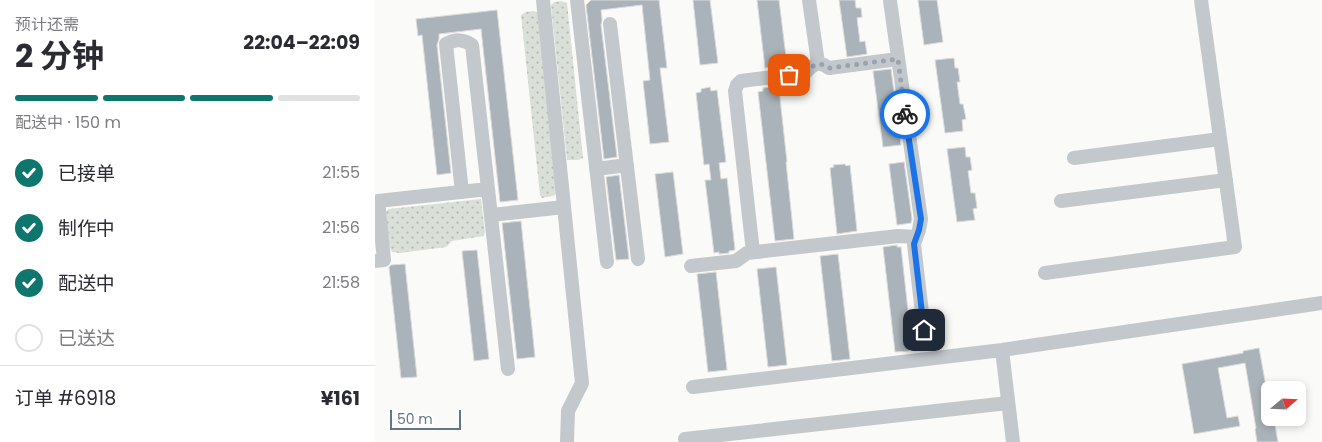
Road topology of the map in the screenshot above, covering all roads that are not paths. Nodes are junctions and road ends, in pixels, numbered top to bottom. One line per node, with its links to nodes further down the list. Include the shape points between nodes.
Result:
1 (543, 0): 18 (street)
2 (577, 0): 12 (street)
3 (809, 0): 8 (street)
4 (1201, 0): 9 (street)
5 (889, 1): 7 (street)
6 (610, 24): 11 (street)
7 (898, 59): 8 (street, via 829,68); 20 (street, via 921,219)
8 (818, 64): 21 (street, via 805,73 741,81 737,85 735,91)
9 (1220, 139): 10 (street); 13 (street)
10 (1074, 158)
11 (627, 165): 12 (street); 22 (street)
12 (596, 168): 24 (street)
13 (1225, 180): 17 (street); 26 (street, via 1235,247)
14 (488, 189): 15 (street); 15 (street, via 472,45 465,40 452,41 446,44); 19 (street)
15 (462, 192): 16 (street)
16 (376, 198): 23 (street, via 384,260)
17 (1061, 201)
18 (564, 207): 19 (street); 33 (street, via 582,383 568,410)
19 (491, 215): 30 (street)
20 (916, 237): 21 (street, via 898,236); 28 (street, via 914,244)
21 (753, 252): 25 (street, via 736,261)
22 (638, 259)
23 (375, 261)
24 (607, 262)
25 (691, 266)
26 (1045, 273)
27 (1322, 303): 29 (street)
28 (924, 330)
29 (1002, 350): 31 (street); 32 (street)
30 (508, 369)
31 (693, 387)
32 (1008, 403): 34 (street); 35 (street)
33 (567, 442)
34 (686, 442)
35 (1013, 442)

